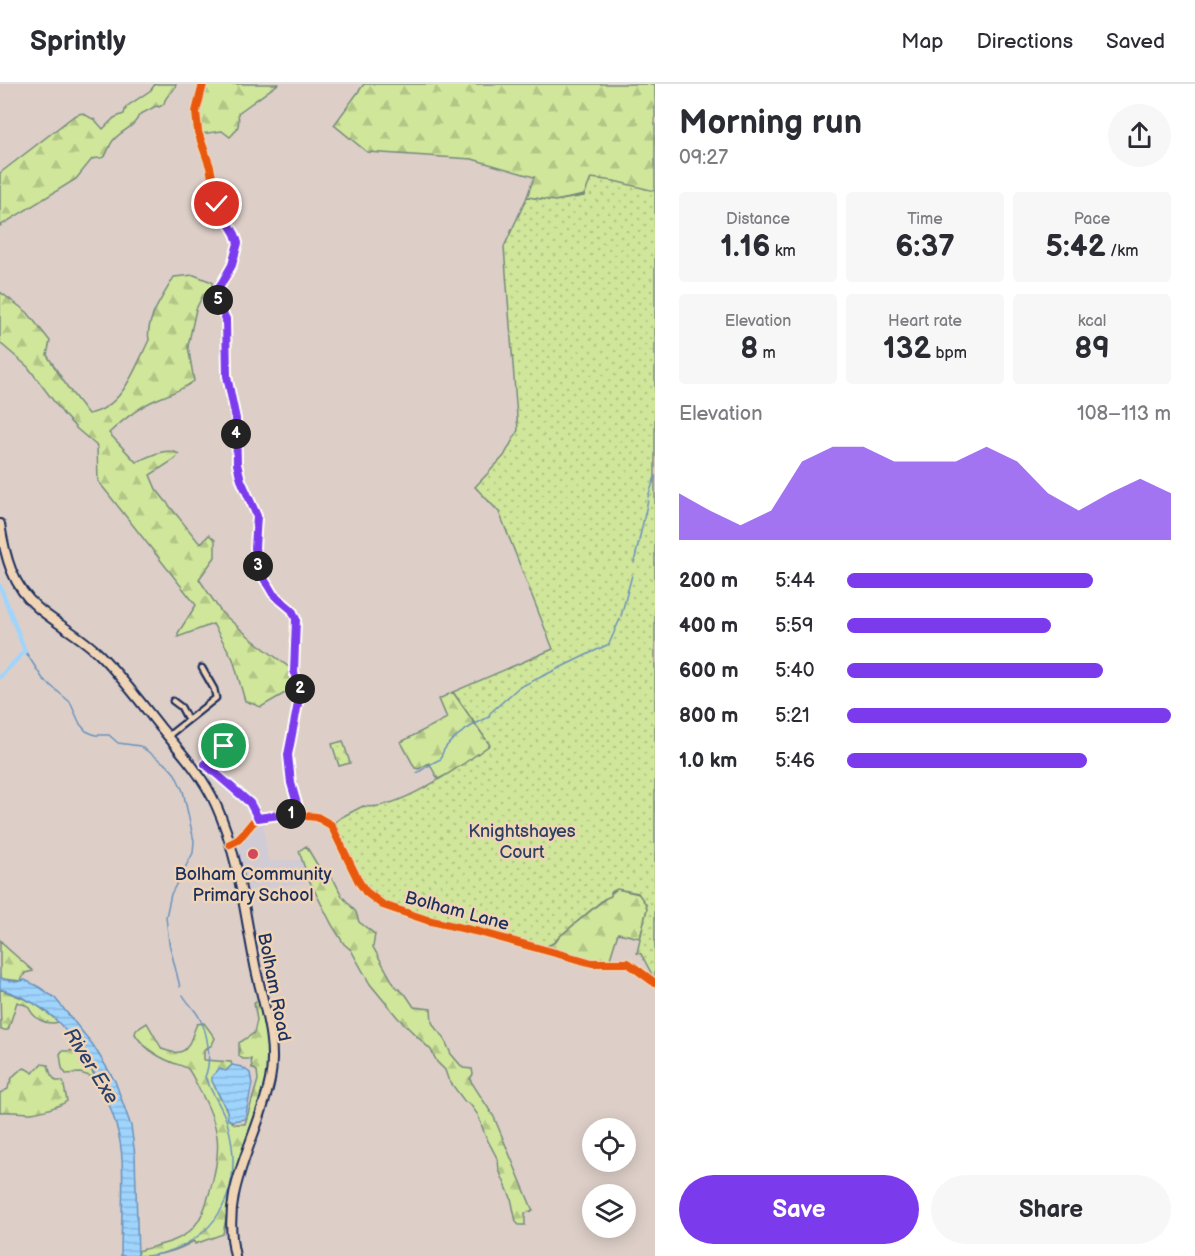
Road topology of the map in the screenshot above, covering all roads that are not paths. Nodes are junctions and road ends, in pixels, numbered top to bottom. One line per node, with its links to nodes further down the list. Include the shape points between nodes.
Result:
1 (203, 84): 8 (street, via 196,112 198,132 217,204 238,243 217,296 226,319 227,376 236,419 237,464 257,516 255,548 259,570 273,594 292,610 296,619 294,672 300,693 288,755)
2 (0, 524): 6 (main road, Bolham Road, via 9,567 29,599 100,655)
3 (201, 668): 5 (street, via 208,672 216,698)
4 (173, 700): 5 (street)
5 (188, 720): 6 (street)
6 (168, 736): 10 (main road, Bolham Road, via 207,788)
7 (224, 746): 9 (street, via 204,766 250,803)
8 (300, 814): 9 (street, Bolham Lane); 11 (street, Bolham Lane, via 328,822 359,882 383,905 592,963 628,963)
9 (258, 818): 10 (street, via 241,838)
10 (230, 844): 12 (main road, Bolham Road, via 272,1051 270,1080 233,1197 231,1226)
11 (655, 983)
12 (236, 1256)

